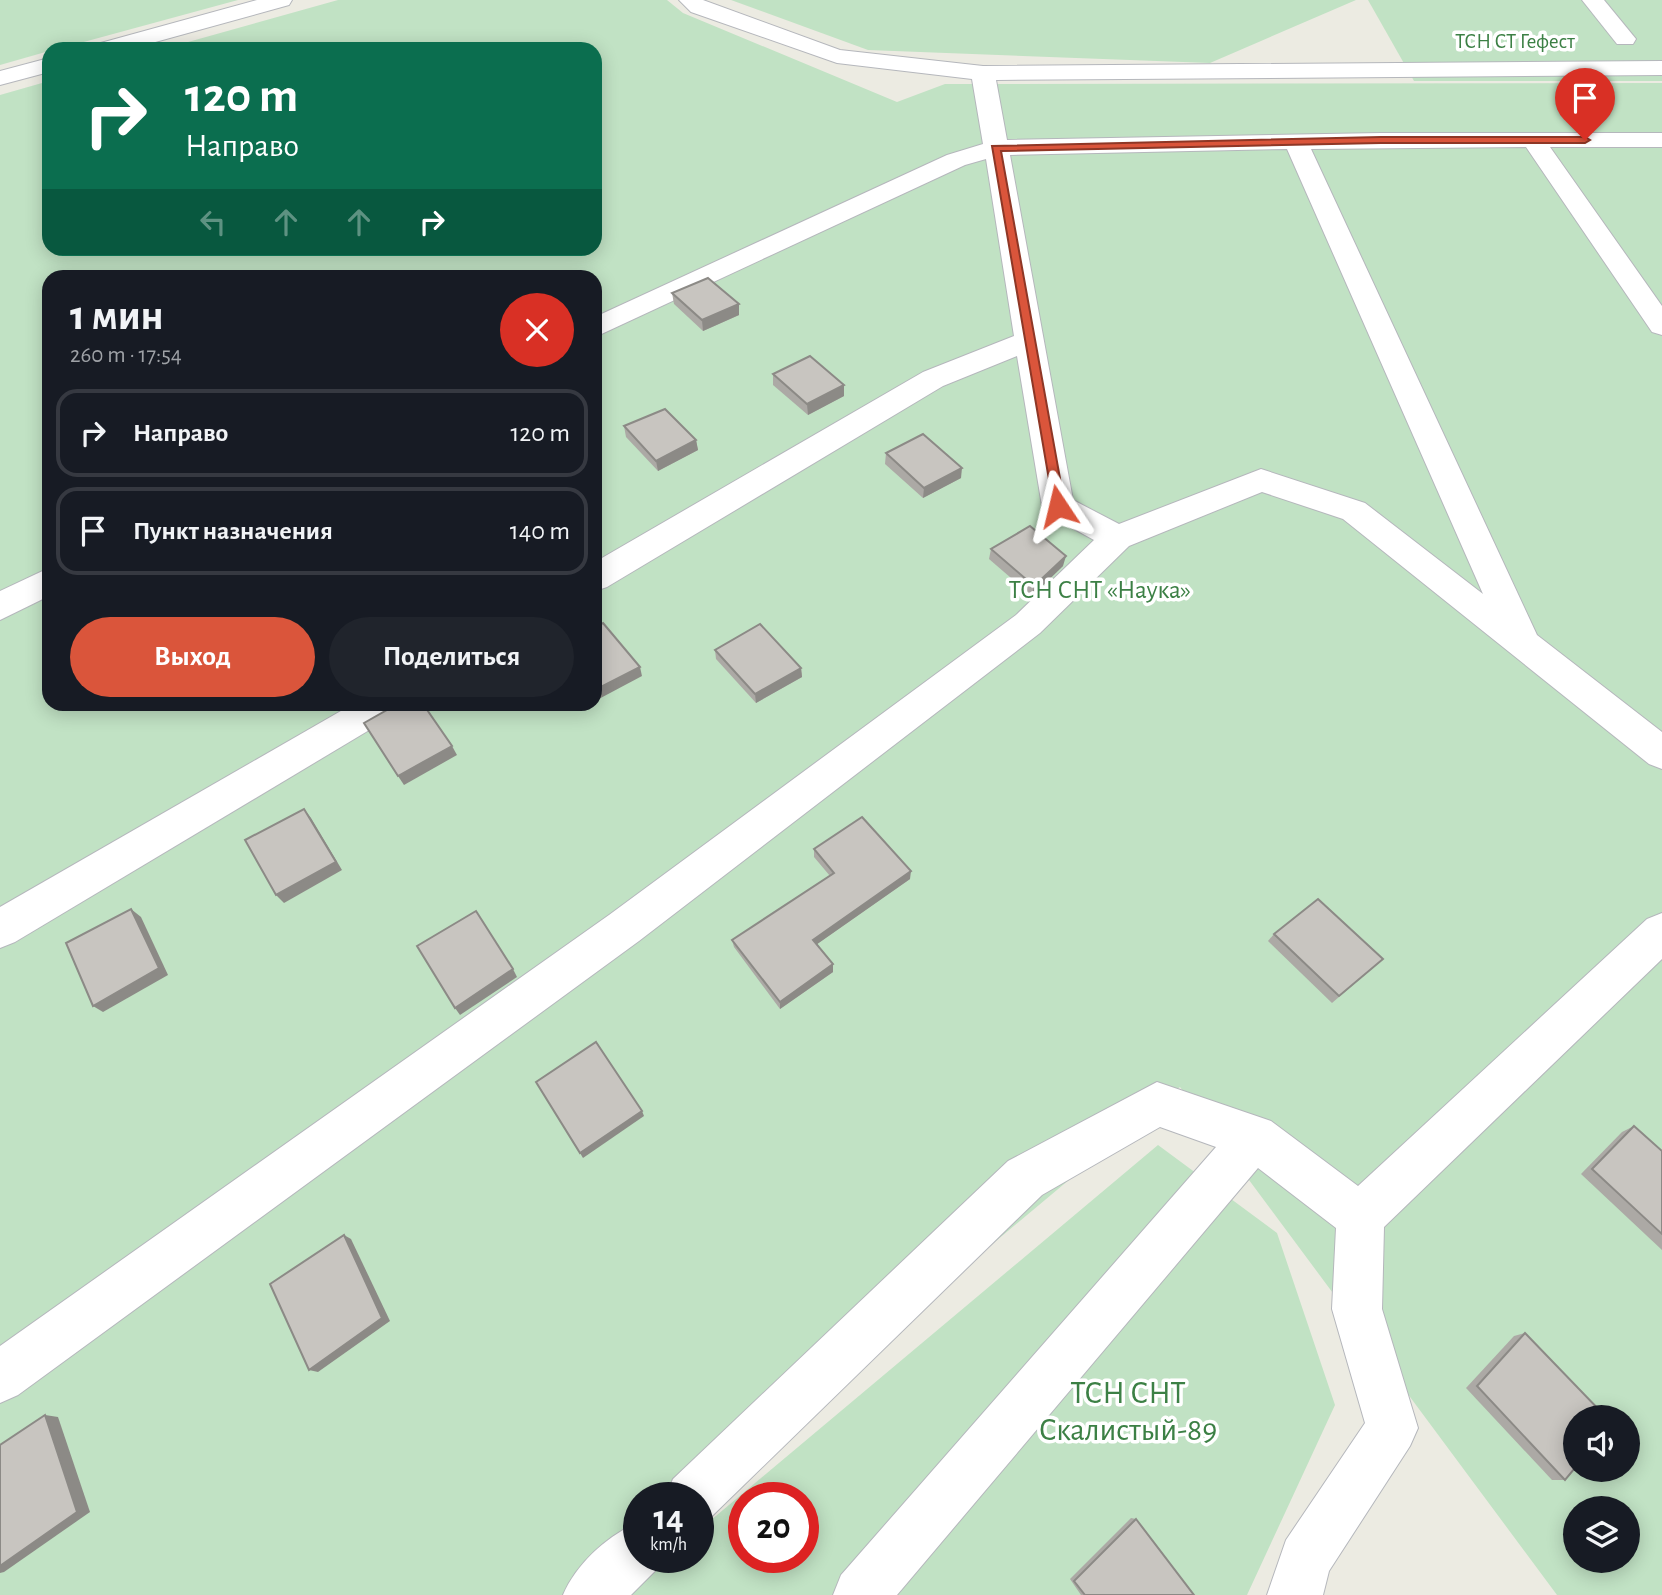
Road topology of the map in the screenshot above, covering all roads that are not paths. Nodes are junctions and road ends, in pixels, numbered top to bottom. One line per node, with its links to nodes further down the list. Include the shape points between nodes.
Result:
1 (281, 0): 5 (street)
2 (690, 0): 8 (street, via 837,56)
3 (1593, 0): 4 (street)
4 (1625, 39)
5 (130, 42)
6 (42, 67): 9 (street)
7 (1662, 68): 8 (street)
8 (983, 73): 13 (street)
9 (0, 78)
10 (1533, 140): 11 (street); 12 (street); 15 (street)
11 (1662, 140)
12 (1296, 142): 13 (street); 21 (street)
13 (996, 148): 14 (street, via 956,160); 16 (street)
14 (602, 325)
15 (1662, 326)
16 (1028, 341): 17 (street, via 1058,506); 18 (street, via 933,379)
17 (1117, 538): 21 (street, via 1261,480 1354,511); 28 (street, via 996,649 624,928)
18 (602, 574)
19 (42, 585): 20 (street)
20 (0, 607)
21 (1523, 644): 23 (street)
22 (371, 711): 24 (street)
23 (1662, 753)
24 (0, 929)
25 (1662, 932): 27 (street)
26 (1255, 1137): 27 (street); 29 (street, via 1157,1104 1025,1178); 32 (street)
27 (1360, 1217): 33 (street, via 1357,1309 1391,1428 1305,1559)
28 (0, 1377)
29 (709, 1482)
30 (623, 1564): 31 (street)
31 (591, 1595)
32 (862, 1595)
33 (1294, 1595)

